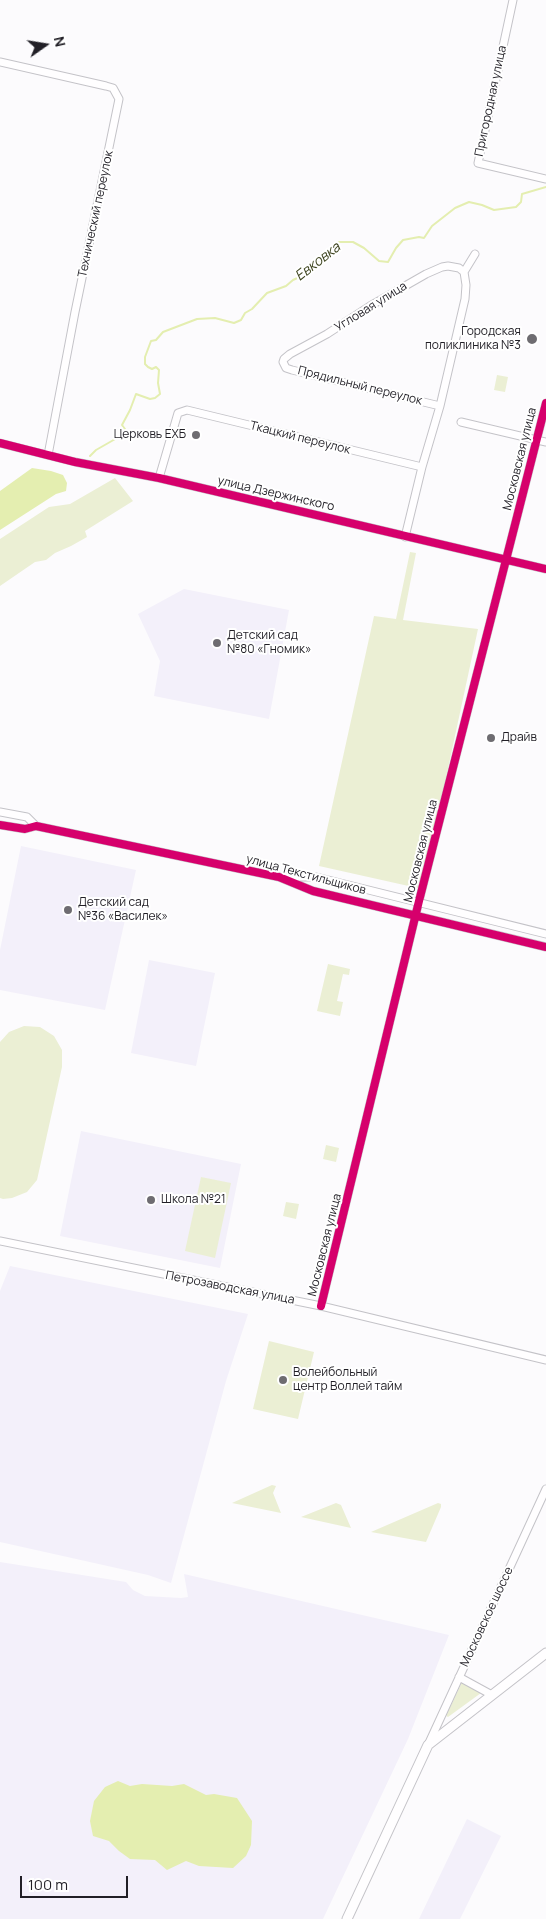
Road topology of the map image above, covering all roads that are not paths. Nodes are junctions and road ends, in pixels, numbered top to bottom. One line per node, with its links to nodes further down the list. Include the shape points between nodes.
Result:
1 (513, 0): 3 (street, Пригородная улица, via 478,163)
2 (0, 62): 13 (street, Технический переулок, via 106,86 112,88 119,99)
3 (546, 179)
4 (475, 254): 5 (street)
5 (464, 272): 6 (street, Угловая улица, via 454,266 442,266 290,354); 8 (street, via 464,299)
6 (283, 362): 8 (street, Прядильный переулок, via 292,370)
7 (546, 403): 10 (street, Московская улица)
8 (440, 406): 14 (street)
9 (461, 422): 10 (street)
10 (537, 440): 11 (street); 17 (street, Московская улица)
11 (546, 442)
12 (0, 443): 13 (street, улица Дзержинского)
13 (48, 455): 15 (street, улица Дзержинского)
14 (422, 467): 15 (street, Ткацкий переулок, via 187,410 178,413); 16 (street)
15 (159, 478): 16 (street, улица Дзержинского)
16 (405, 536): 17 (street, улица Дзержинского)
17 (506, 559): 18 (street, улица Дзержинского); 25 (street, Московская улица)
18 (546, 569)
19 (0, 812): 21 (street, улица Текстильщиков, via 27,817)
20 (0, 825): 21 (street, улица Текстильщиков, via 25,829)
21 (36, 826): 22 (street, улица Текстильщиков)
22 (279, 877): 23 (street, улица Текстильщиков); 24 (street, улица Текстильщиков)
23 (316, 877): 24 (street); 25 (street, улица Текстильщиков)
24 (313, 891): 26 (street, улица Текстильщиков)
25 (419, 902): 26 (street, Московская улица); 27 (street, улица Текстильщиков)
26 (416, 916): 28 (street, улица Текстильщиков); 30 (street, Московская улица)
27 (546, 934)
28 (546, 947)
29 (0, 1242): 30 (street, Петрозаводская улица)
30 (321, 1306): 31 (street, Петрозаводская улица)
31 (546, 1360)
32 (546, 1489): 34 (street, Московское шоссе)
33 (546, 1653): 35 (main road, Московское шоссе)
34 (459, 1677): 35 (street); 36 (street, Московское шоссе)
35 (492, 1695): 36 (main road, Московское шоссе)
36 (428, 1745): 37 (main road, Московское шоссе)
37 (347, 1919)

